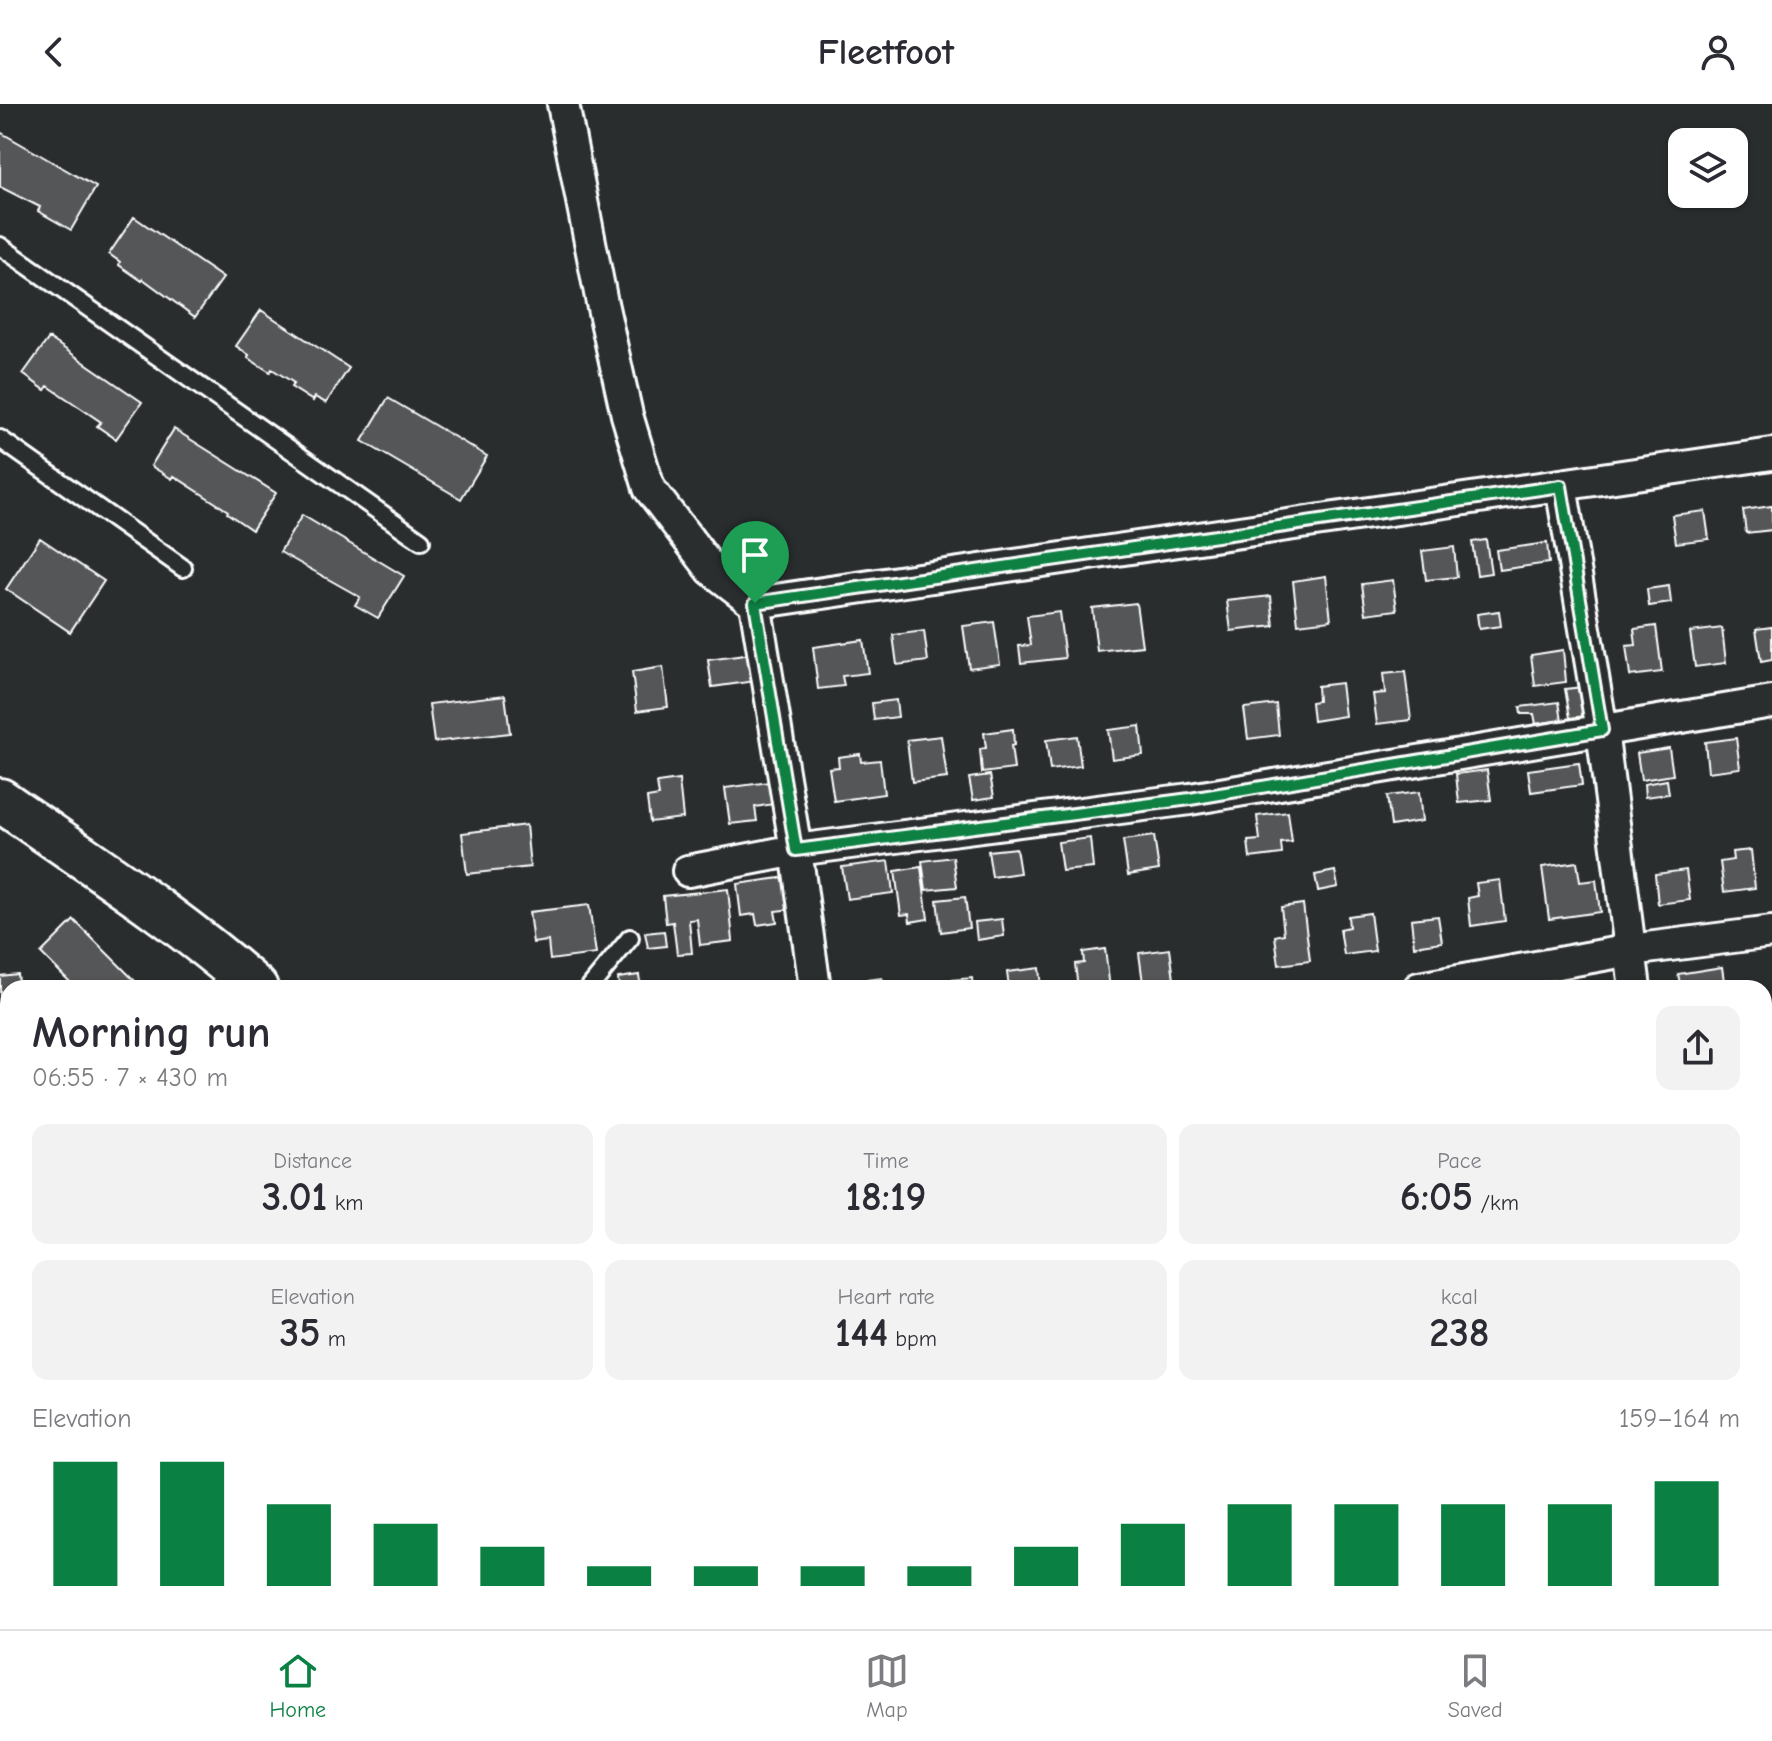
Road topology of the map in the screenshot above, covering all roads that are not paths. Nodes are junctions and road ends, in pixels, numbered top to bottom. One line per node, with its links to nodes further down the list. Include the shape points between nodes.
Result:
1 (563, 104): 8 (street, via 608,331 649,488 712,570)
2 (0, 246): 6 (lane)
3 (0, 439): 7 (lane)
4 (1772, 454): 5 (street)
5 (1561, 486): 8 (street); 10 (street)
6 (421, 541)
7 (183, 568)
8 (755, 603): 12 (street)
9 (1772, 702): 10 (street)
10 (1602, 730): 12 (street, via 1190,799); 16 (street)
11 (0, 800): 17 (main road)
12 (796, 850): 13 (street); 19 (street)
13 (688, 871)
14 (1772, 932): 16 (street)
15 (630, 938): 18 (lane)
16 (1631, 950): 20 (street); 21 (street)
17 (246, 980)
18 (596, 980)
19 (814, 980)
20 (1464, 980)
21 (1634, 980)

